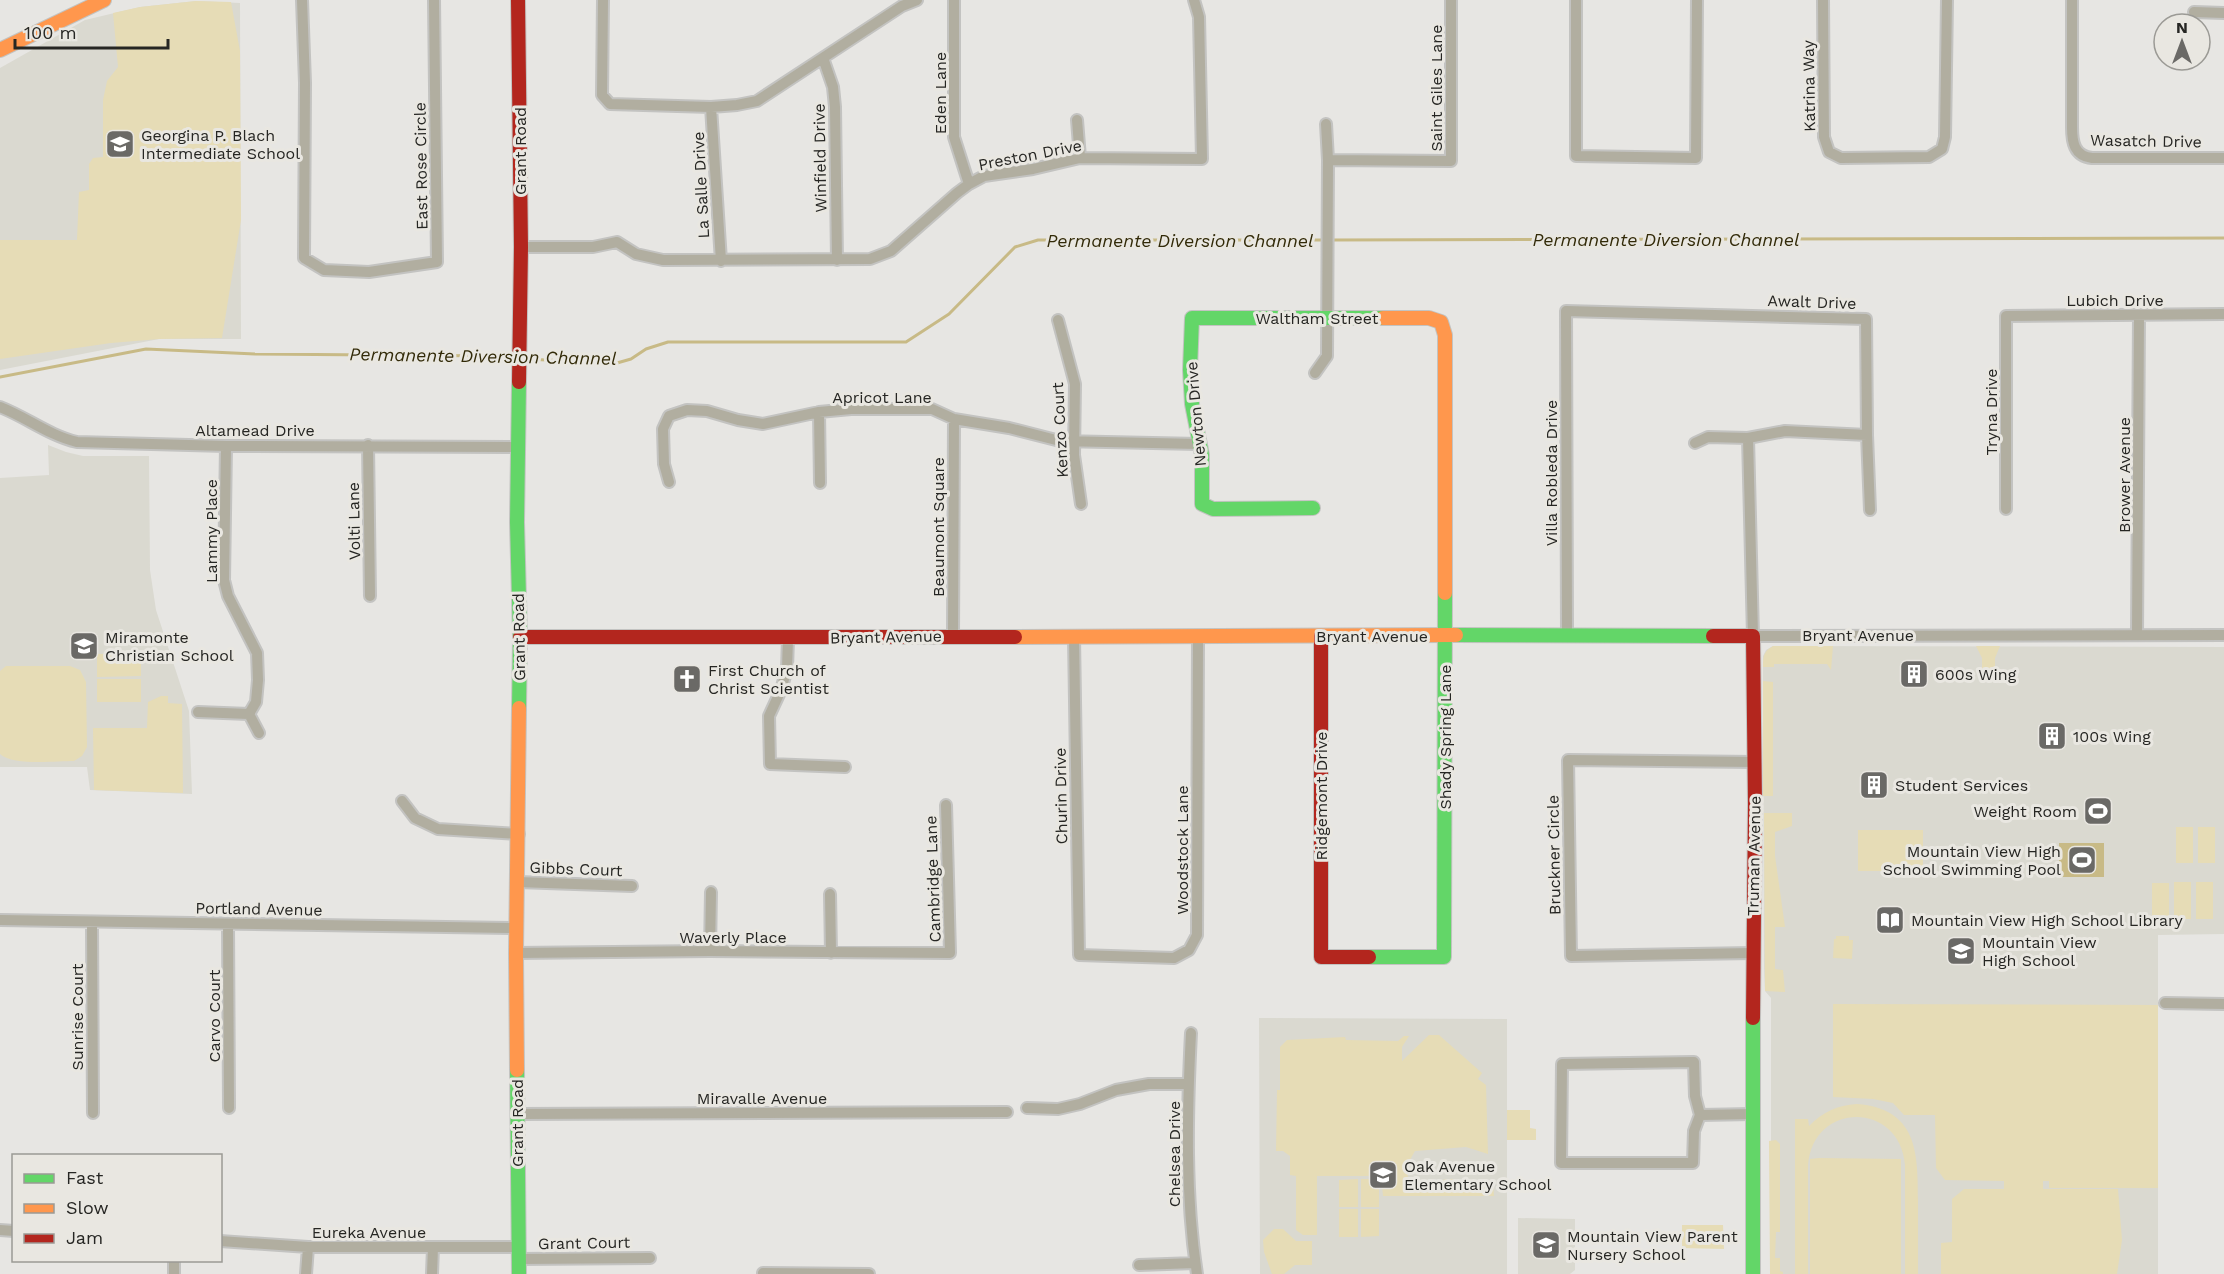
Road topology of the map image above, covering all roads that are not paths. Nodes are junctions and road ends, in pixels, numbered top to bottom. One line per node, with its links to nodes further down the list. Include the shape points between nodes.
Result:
1 (104, 0): 15 (street)
2 (302, 0): 3 (street, East Rose Circle, via 304,258 324,270 369,272 437,262)
3 (434, 0)
4 (518, 0): 24 (street, Grant Road)
5 (603, 0): 17 (street, via 602,95 610,104)
6 (917, 0): 16 (street)
7 (954, 0): 23 (street, Eden Lane, via 954,137)
8 (1194, 0): 20 (street, Preston Drive, via 1198,17 1202,159)
9 (1451, 0): 22 (street, Saint Giles Lane, via 1451,161)
10 (1576, 0): 11 (street, via 1576,156 1696,158)
11 (1697, 0)
12 (1823, 0): 13 (street, Katrina Way, via 1824,137 1829,152 1841,158 1929,157 1942,149)
13 (1947, 0)
14 (2072, 0): 21 (street, Wasatch Drive, via 2072,139 2076,150 2092,158)
15 (0, 50)
16 (823, 58): 17 (street, via 757,101); 25 (street, Winfield Drive, via 835,107)
17 (711, 107): 26 (street, La Salle Drive)
18 (1077, 120): 20 (street)
19 (1326, 124): 22 (street)
20 (1080, 158): 23 (street, Preston Drive, via 984,176)
21 (2224, 158)
22 (1328, 160): 32 (street)
23 (969, 184): 25 (street, Preston Drive, via 891,251 870,259)
24 (520, 247): 26 (street, Preston Drive, via 593,247 617,242 636,254 663,260); 46 (street, Grant Road)
25 (837, 260): 26 (street, Preston Drive)
26 (721, 261)
27 (1566, 311): 39 (street, Awalt Drive, via 1866,319); 54 (street, Villa Robleda Drive)
28 (2139, 315): 29 (street, Lubich Drive); 30 (street, Lubich Drive); 55 (street, Brower Avenue)
29 (2224, 315)
30 (2006, 316): 51 (street, Tryna Drive)
31 (1192, 318): 32 (street, Waltham Street); 43 (street, Newton Drive, via 1190,370)
32 (1327, 318): 34 (street, Waltham Street, via 1429,318); 35 (street, via 1327,356)
33 (1058, 320): 41 (street, Kenzo Court, via 1075,384)
34 (1442, 322): 60 (street, Shady Spring Lane)
35 (1315, 374)
36 (0, 407): 45 (street, Altamead Drive, via 77,442)
37 (819, 412): 38 (street, Apricot Lane, via 932,409); 47 (street, Apricot Lane, via 764,423 707,411 687,410 669,416 663,429); 48 (street)
38 (954, 419): 41 (street, Apricot Lane); 57 (street, Beaumont Square)
39 (1867, 435): 40 (street, via 1785,431); 52 (street, Awalt Drive)
40 (1748, 438): 42 (street, via 1708,437); 61 (street, Truman Avenue)
41 (1074, 443): 43 (street, Apricot Lane); 49 (street, Kenzo Court)
42 (1695, 443)
43 (1198, 444): 50 (street, Newton Drive, via 1202,455 1202,504 1206,507)
44 (368, 445): 45 (street, Altamead Drive); 46 (street, Altamead Drive); 53 (street, Volti Lane)
45 (226, 446): 66 (street, Lammy Place, via 224,580 256,653 256,702)
46 (518, 447): 62 (street, Grant Road)
47 (669, 482)
48 (820, 483)
49 (1081, 504)
50 (1313, 508)
51 (2006, 509)
52 (1870, 510)
53 (370, 596)
54 (1567, 634): 60 (street, Bryant Avenue); 61 (street, Bryant Avenue)
55 (2137, 634): 56 (street, Bryant Avenue); 61 (street, Bryant Avenue)
56 (2224, 635)
57 (953, 636): 63 (street, Bryant Avenue); 64 (street, Bryant Avenue)
58 (1198, 636): 59 (street, Bryant Avenue); 63 (street, Bryant Avenue); 86 (street, Woodstock Lane, via 1197,935 1189,950 1174,958)
59 (1321, 636): 60 (street, Bryant Avenue); 87 (street, Ridgemont Drive)
60 (1444, 636): 87 (street, Shady Spring Lane, via 1444,957)
61 (1753, 636): 68 (street, Truman Avenue)
62 (520, 637): 64 (street, Bryant Avenue); 72 (street, Grant Road)
63 (1074, 637): 86 (street, Churin Drive)
64 (789, 638): 69 (street, via 787,669 769,716 770,764)
65 (198, 712): 66 (street)
66 (249, 714): 67 (street)
67 (259, 733)
68 (1755, 762): 84 (street, Truman Avenue); 84 (street, Bruckner Circle, via 1568,760 1571,956)
69 (845, 767)
70 (402, 801): 72 (street, via 415,818 438,829)
71 (946, 805): 83 (street, Cambridge Lane)
72 (519, 834): 73 (street, Grant Road)
73 (518, 882): 74 (street, Gibbs Court); 80 (street, Grant Road)
74 (632, 886)
75 (711, 892): 81 (street)
76 (830, 894): 82 (street)
77 (0, 920): 78 (street, Portland Avenue)
78 (92, 922): 79 (street, Portland Avenue); 95 (street, Sunrise Court)
79 (228, 924): 80 (street, Portland Avenue); 92 (street, Carvo Court)
80 (517, 928): 85 (street, Grant Road)
81 (710, 951): 82 (street, Waverly Place); 85 (street, Waverly Place)
82 (831, 953): 83 (street, Waverly Place)
83 (950, 953)
84 (1753, 953): 98 (street, Truman Avenue)
85 (516, 954): 96 (street, Grant Road)
86 (1079, 955)
87 (1321, 957)
88 (2165, 1003): 89 (street)
89 (2224, 1004)
90 (1191, 1033): 91 (street, Chelsea Drive)
91 (1188, 1084): 93 (street, via 1149,1084 1058,1109); 105 (street, Chelsea Drive, via 1190,1221)
92 (229, 1108)
93 (1027, 1108)
94 (1007, 1112): 96 (street, Miravalle Avenue)
95 (93, 1113)
96 (517, 1114): 102 (street, Grant Road)
97 (1700, 1114): 97 (street, via 1694,1131 1693,1162 1561,1163 1562,1064 1694,1062); 98 (street)
98 (1753, 1114): 111 (street, Truman Avenue)
99 (222, 1241): 100 (street, Eureka Avenue)
100 (308, 1247): 101 (street, Eureka Avenue); 107 (street)
101 (433, 1247): 102 (street, Eureka Avenue); 108 (street)
102 (518, 1253): 103 (street, Grant Court); 109 (street, Grant Road)
103 (650, 1258)
104 (1139, 1265): 105 (street)
105 (1196, 1269)
106 (763, 1273): 110 (street)
107 (306, 1274)
108 (432, 1274)
109 (519, 1274)
110 (868, 1274)
111 (1753, 1274)

